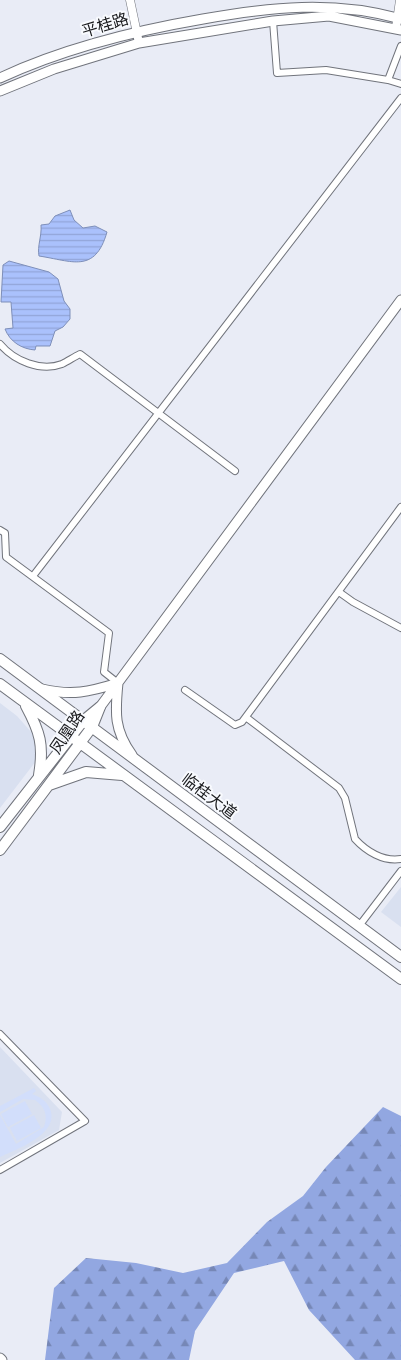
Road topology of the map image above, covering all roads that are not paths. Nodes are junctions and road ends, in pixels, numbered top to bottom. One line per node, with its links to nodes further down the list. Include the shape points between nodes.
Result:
1 (130, 0): 6 (street)
2 (400, 0): 3 (street)
3 (400, 19): 5 (street); 6 (main road, 平桂路, via 319,4 273,7)
4 (273, 21): 5 (main road, 平桂路, via 329,16); 7 (main road, 平桂路); 10 (street, via 277,73 326,70)
5 (399, 29)
6 (136, 30): 7 (street); 9 (main road, 平桂路, via 30,64)
7 (139, 43): 12 (main road, 平桂路, via 54,69)
8 (401, 46): 10 (street)
9 (0, 78)
10 (388, 80): 11 (street)
11 (401, 84)
12 (0, 90)
13 (401, 98): 16 (street)
14 (401, 300): 24 (main road)
15 (0, 344): 16 (street, via 15,358 36,365 61,364 80,354)
16 (158, 413): 17 (street); 20 (street)
17 (234, 471)
18 (401, 507): 21 (street)
19 (0, 530): 20 (street, via 5,533 6,557)
20 (32, 576): 24 (street, via 109,633 104,672)
21 (339, 592): 22 (street); 30 (street)
22 (401, 628)
23 (0, 659): 26 (main road, 临桂大道)
24 (118, 683): 26 (main road, via 78,694); 29 (main road); 35 (main road, via 118,732)
25 (0, 684): 28 (main road, 临桂大道)
26 (39, 688): 31 (main road, 临桂大道)
27 (186, 690): 30 (street, via 235,725)
28 (25, 702): 33 (main road, 临桂大道); 36 (main road, via 38,728 42,745)
29 (100, 707): 31 (main road, 凤凰路); 32 (main road, 凤凰路)
30 (247, 718): 41 (street, via 339,788 345,798 354,839 380,856)
31 (82, 721): 32 (main road, 临桂大道); 33 (main road, 凤凰路)
32 (92, 728): 34 (main road, 凤凰路); 35 (main road, 临桂大道)
33 (70, 736): 34 (main road, 临桂大道); 36 (main road, 凤凰路)
34 (80, 743): 37 (main road, 临桂大道); 38 (main road, 凤凰路)
35 (138, 762): 43 (main road, 临桂大道)
36 (39, 776): 39 (main road, 凤凰路)
37 (124, 776): 38 (main road, via 86,772); 45 (main road, 临桂大道)
38 (48, 786): 40 (main road, 凤凰路)
39 (0, 826)
40 (0, 850)
41 (401, 859)
42 (401, 871): 43 (street)
43 (359, 926): 44 (main road, 临桂大道)
44 (401, 957)
45 (401, 979)
46 (0, 1034): 47 (street, via 85,1121)
47 (0, 1170)

